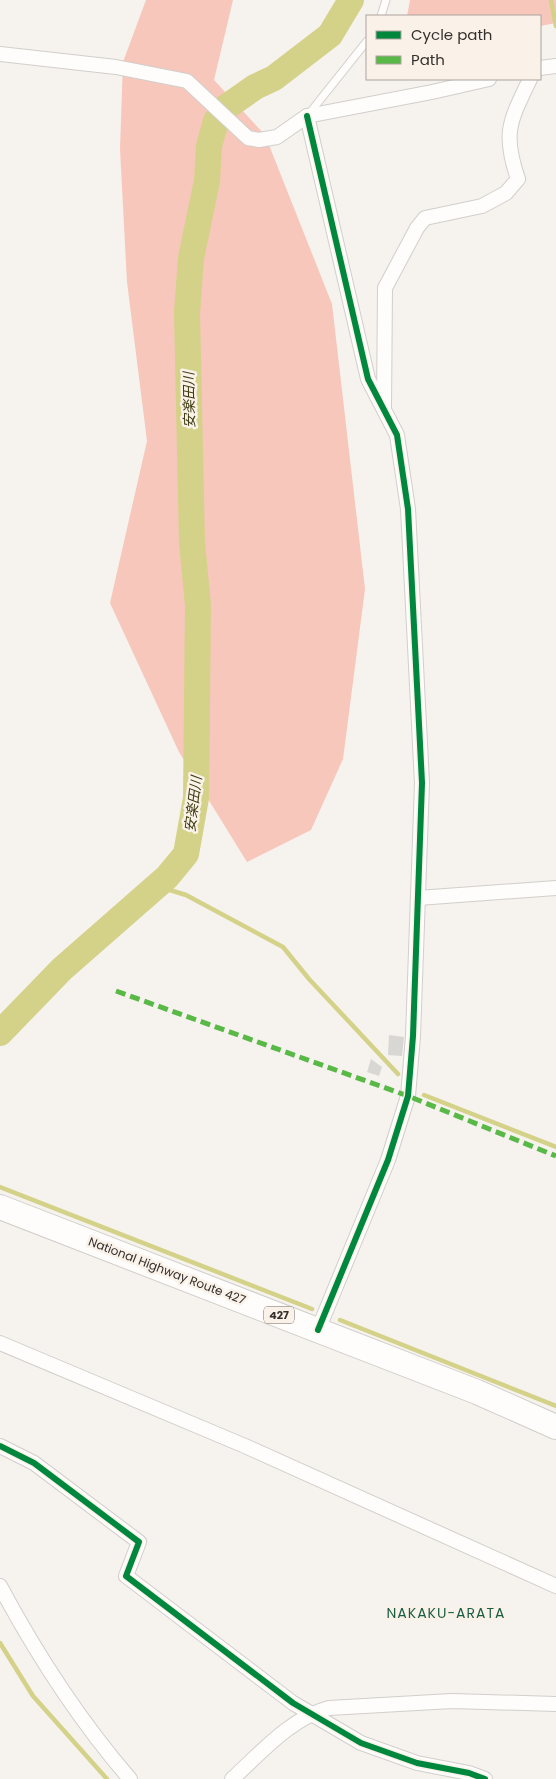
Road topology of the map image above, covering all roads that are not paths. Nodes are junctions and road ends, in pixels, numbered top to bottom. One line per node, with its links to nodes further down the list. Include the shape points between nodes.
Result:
1 (386, 0): 2 (lane)
2 (381, 15)
3 (366, 42): 9 (lane)
4 (0, 54): 9 (street, via 116,67 187,81 248,138 277,137)
5 (556, 66): 6 (street)
6 (541, 68)
7 (484, 80): 9 (street)
8 (530, 80): 10 (street, via 510,120 508,132 511,160 518,179 506,194 482,206 425,218 386,288)
9 (307, 116): 10 (street, via 368,378)
10 (384, 408): 12 (street, via 397,435 408,509 422,783)
11 (556, 888): 12 (street)
12 (418, 898): 14 (street, via 408,1096 388,1160)
13 (0, 1207): 14 (highway, National Highway Route 427 / 427)
14 (318, 1330): 16 (highway, National Highway Route 427 / 427, via 477,1392)
15 (0, 1343): 19 (street, via 245,1446)
16 (556, 1427)
17 (0, 1446): 21 (street, via 34,1463 139,1542 126,1576 293,1703)
18 (0, 1586): 22 (street, via 64,1695)
19 (556, 1586)
20 (556, 1704): 21 (street, via 452,1701 329,1708)
21 (312, 1713): 23 (street, via 287,1728); 24 (street, via 361,1743 417,1763)
22 (130, 1779)
23 (232, 1779)
24 (485, 1779)

